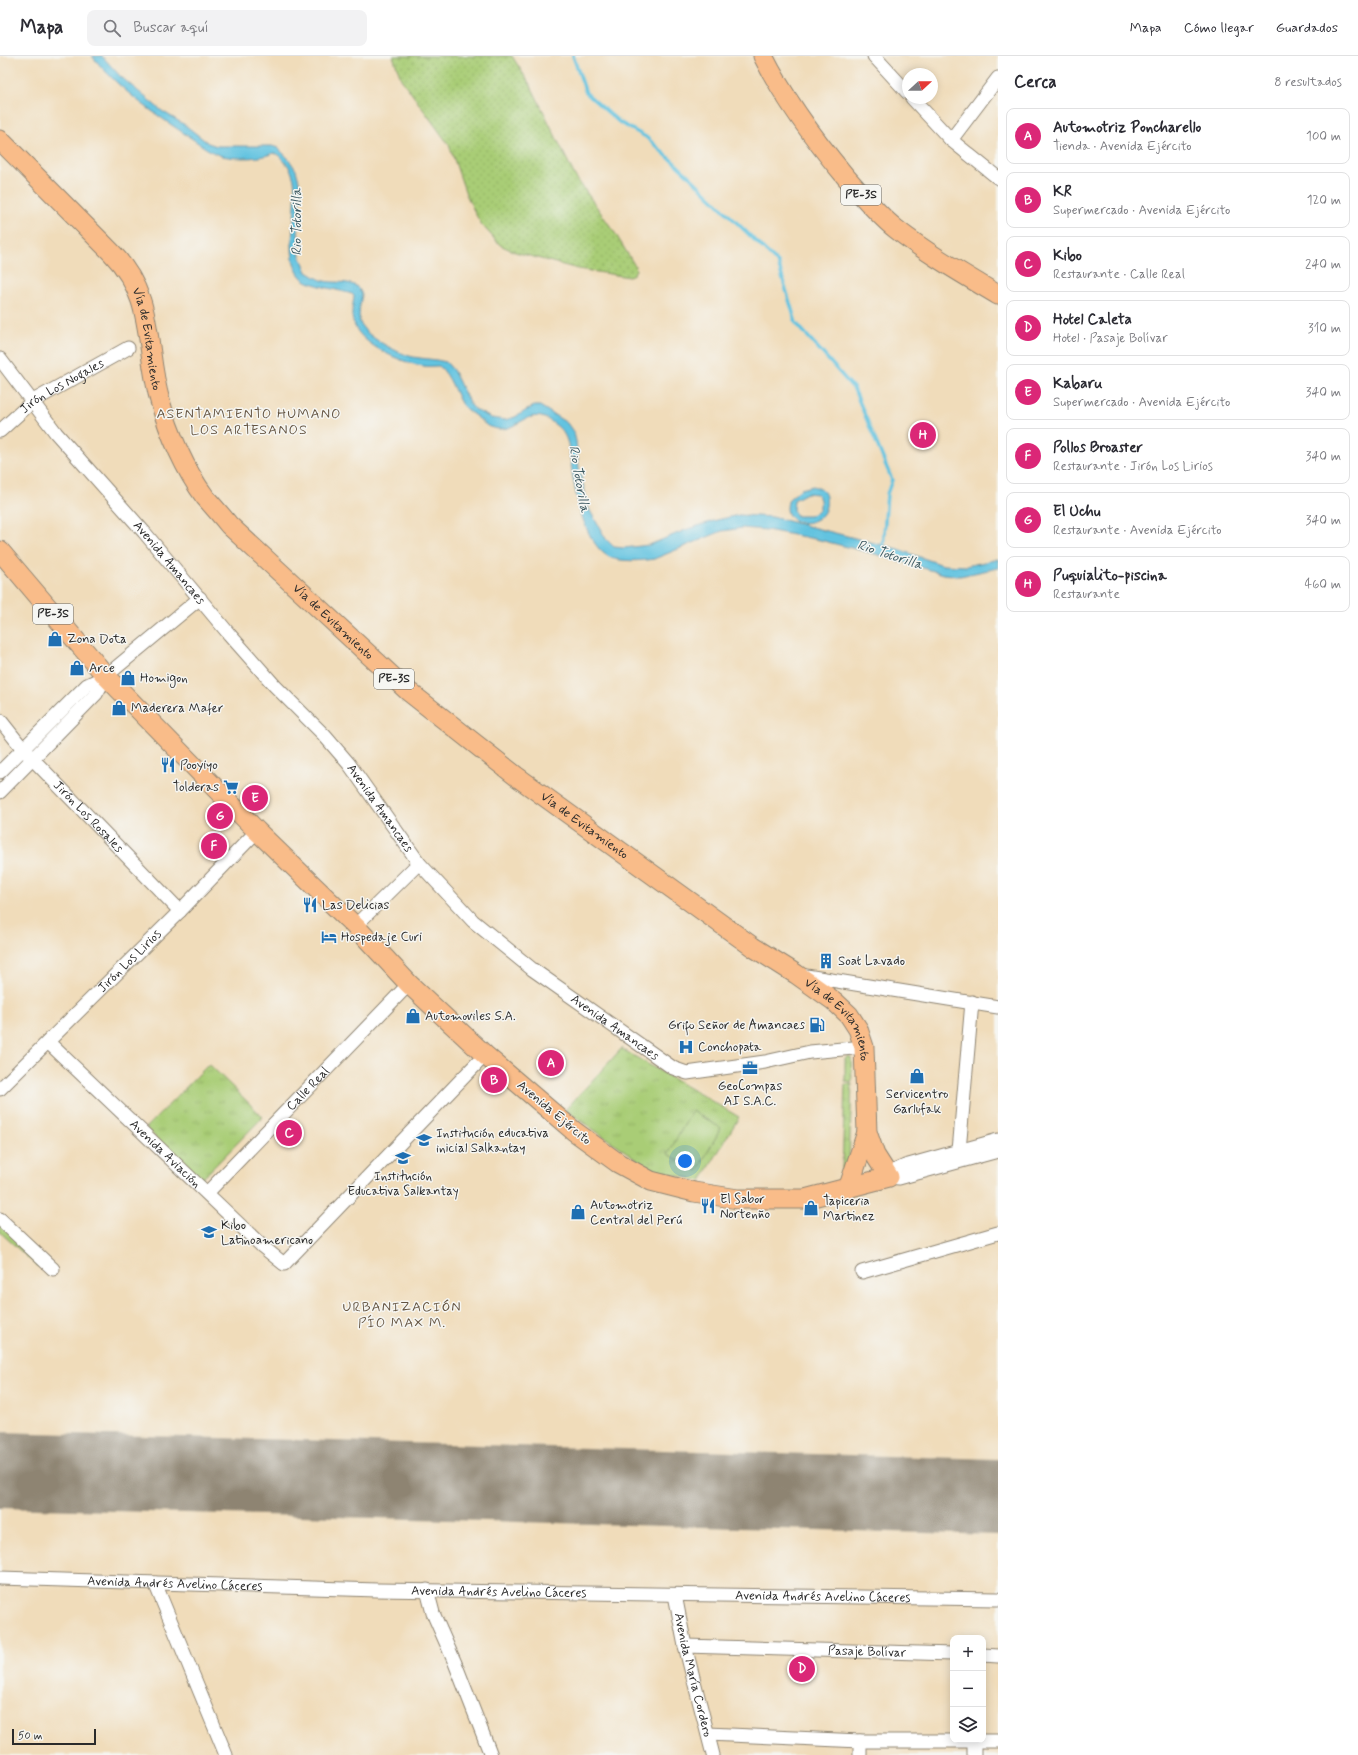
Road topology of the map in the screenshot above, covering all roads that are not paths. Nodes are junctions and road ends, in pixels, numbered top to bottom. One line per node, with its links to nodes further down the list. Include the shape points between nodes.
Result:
1 (763, 56): 9 (highway, PE-3S, via 795,111 823,150 894,228 932,256)
2 (874, 56): 4 (street)
3 (998, 78): 7 (street)
4 (902, 86)
5 (918, 104): 7 (street)
6 (0, 140): 26 (highway, Vía de Evitamiento / PE-3S, via 112,253 132,278 141,296 149,329 151,358 170,433 205,496 229,525 408,691 516,776 753,947)
7 (951, 140): 8 (street)
8 (998, 178)
9 (998, 295)
10 (128, 348): 12 (street, Jirón Los Nogales)
11 (0, 359): 12 (street, Avenida Amancaes)
12 (33, 401): 13 (street, Jirón Los Nogales); 15 (street, Avenida Amancaes, via 56,433)
13 (0, 431)
14 (0, 551): 16 (highway, PE-3S)
15 (200, 598): 16 (street); 23 (street, Avenida Amancaes, via 249,657 349,764)
16 (106, 676): 18 (street, via 87,685); 19 (street, via 96,694); 22 (highway, Avenida Ejército / PE-3S)
17 (0, 720): 18 (street, Jirón Los Rosales)
18 (23, 749): 19 (street, Jirón Los Rosales); 20 (street)
19 (33, 760): 21 (street); 24 (street, Jirón Los Rosales)
20 (0, 772)
21 (0, 792)
22 (257, 831): 24 (street, Jirón Los Lirios); 25 (highway, Avenida Ejército / PE-3S)
23 (420, 863): 25 (street); 31 (street, Avenida Amancaes, via 473,921 532,969 681,1072 765,1062 810,1052)
24 (180, 911): 30 (street, Jirón Los Lirios)
25 (355, 926): 27 (highway, Avenida Ejército / PE-3S)
26 (796, 974): 28 (street); 31 (highway, Vía de Evitamiento / PE-3S, via 834,1000 849,1015 858,1029)
27 (410, 984): 32 (highway, Avenida Ejército / PE-3S); 40 (street, Calle Real)
28 (972, 1002): 29 (street); 36 (street)
29 (998, 1007)
30 (48, 1042): 33 (street, Jirón Los Lirios); 40 (street, Avenida Aviación)
31 (864, 1047): 34 (highway, Vía de Evitamiento / PE-3S)
32 (485, 1055): 39 (highway, Avenida Ejército / PE-3S, via 574,1131 618,1163 651,1181 694,1192 738,1199 805,1199); 40 (street, Avenida Aviación, via 284,1264)
33 (0, 1090)
34 (867, 1132): 38 (highway, Vía de Evitamiento / PE-3S, via 875,1155); 39 (highway, Vía de Evitamiento / PE-3S)
35 (998, 1140): 36 (street, Avenida Ejército)
36 (959, 1151): 38 (street, Avenida Ejército, via 905,1166 894,1171)
37 (998, 1151): 38 (street, Avenida Ejército, via 899,1178)
38 (889, 1177): 39 (highway, Avenida Ejército)
39 (848, 1189)
40 (207, 1193)
41 (0, 1219): 43 (street)
42 (998, 1233): 44 (street)
43 (53, 1269)
44 (862, 1272)
45 (0, 1578): 46 (street, Avenida Andrés Avelino Cáceres)
46 (155, 1583): 47 (street, Avenida Andrés Avelino Cáceres); 60 (street)
47 (427, 1590): 48 (street, Avenida Andrés Avelino Cáceres); 61 (street, via 433,1613)
48 (675, 1595): 49 (street, Avenida Andrés Avelino Cáceres); 50 (street, Avenida María Cordero)
49 (998, 1599)
50 (685, 1646): 51 (street, Pasaje Bolívar); 54 (street, Avenida María Cordero)
51 (950, 1654)
52 (986, 1655): 53 (street)
53 (998, 1656)
54 (708, 1734): 55 (street); 62 (street, Avenida María Cordero)
55 (860, 1741): 56 (street); 63 (street)
56 (950, 1741)
57 (986, 1741): 58 (street)
58 (998, 1741)
59 (974, 1743): 64 (street)
60 (226, 1755)
61 (491, 1755)
62 (713, 1755)
63 (860, 1755)
64 (974, 1755)

